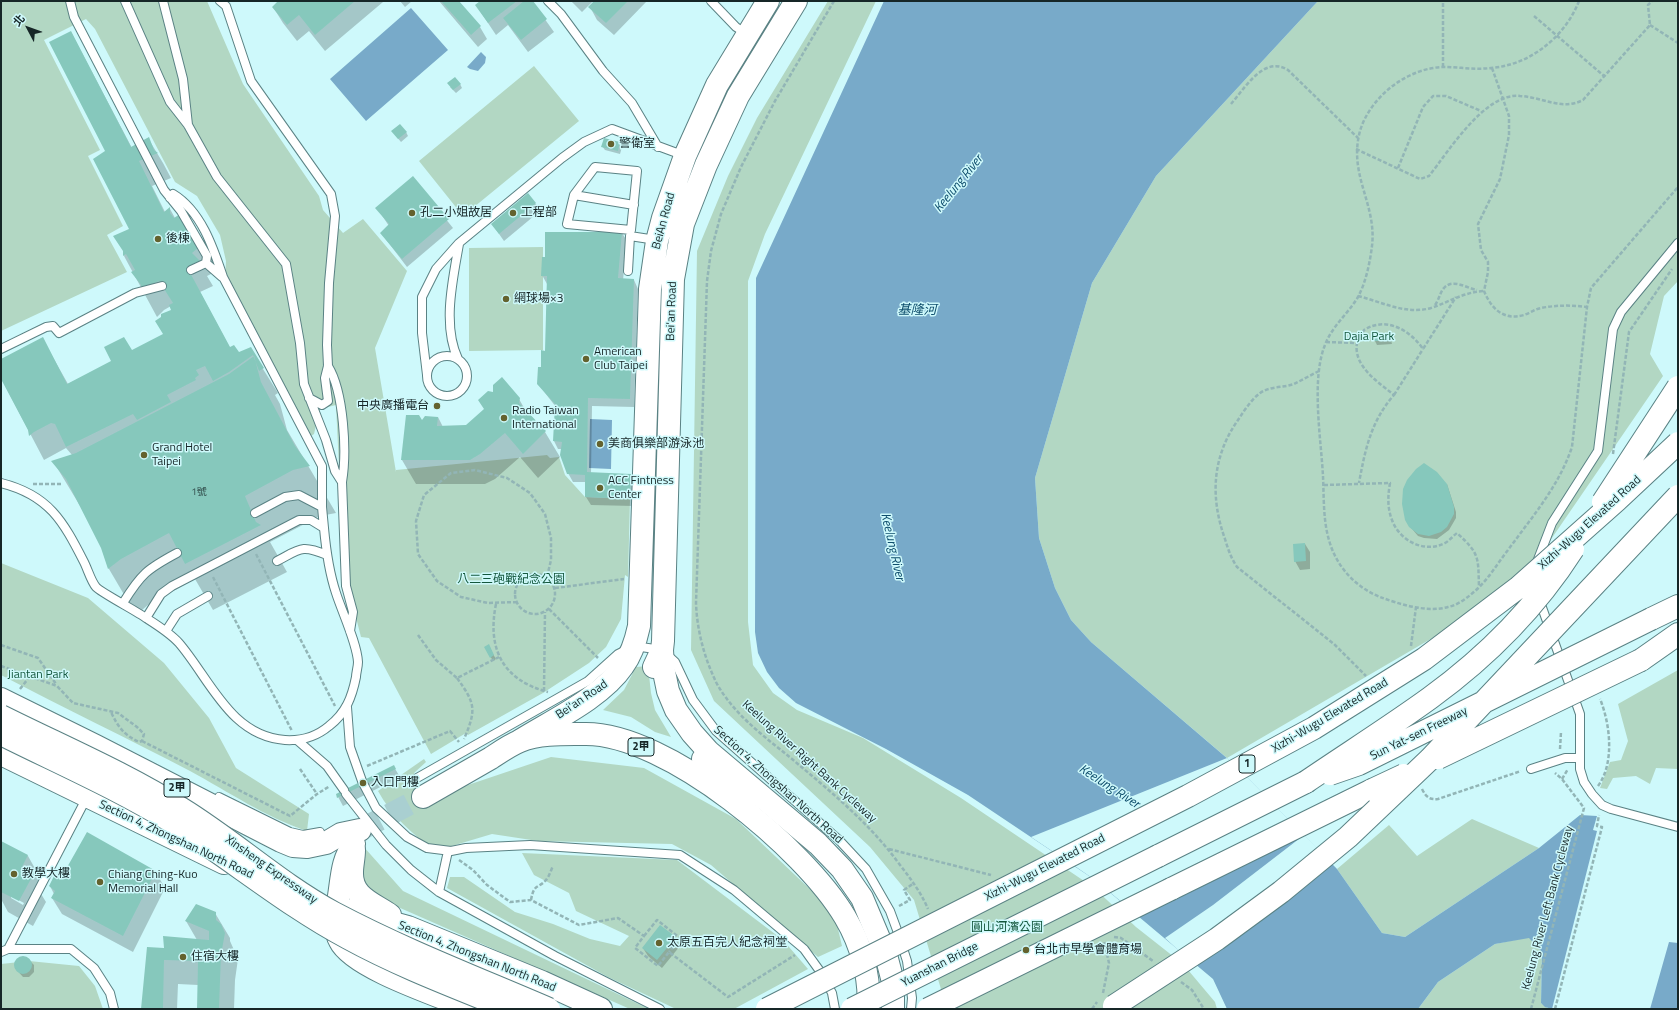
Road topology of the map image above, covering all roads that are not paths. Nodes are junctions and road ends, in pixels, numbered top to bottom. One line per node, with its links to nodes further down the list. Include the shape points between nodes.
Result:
1 (70, 1): 14 (lane, via 74,17)
2 (125, 1): 10 (lane, via 170,102)
3 (163, 1): 10 (lane, via 183,80)
4 (220, 1): 26 (lane, via 226,6 251,81 331,194 335,216 329,283)
5 (548, 1): 11 (lane, via 561,14 603,71 632,103)
6 (711, 1): 9 (lane, via 736,27)
7 (768, 1): 9 (main road)
8 (796, 1): 12 (main road)
9 (747, 34): 12 (main road, via 717,85)
10 (188, 125): 29 (lane, via 217,177 286,264 300,343 304,384)
11 (658, 147): 12 (lane); 17 (lane, via 612,129 584,142)
12 (695, 160): 16 (main road, BeiAn Road, via 663,218)
13 (574, 195): 15 (lane); 15 (lane, via 595,167 637,171); 15 (lane, via 567,221 570,226 631,230)
14 (170, 198): 19 (lane, via 181,211 207,256); 22 (lane, via 173,194 190,206 214,249)
15 (634, 205)
16 (668, 242): 21 (lane, via 630,236); 47 (main road, Bei'an Road, via 650,289 639,626); 48 (main road, Bei'an Road, via 673,279)
17 (459, 243): 25 (lane, via 450,323 452,346); 27 (lane, via 436,269 422,297)
18 (1678, 243): 58 (lane, via 1621,312 1613,330 1598,451 1552,523 1531,577 1580,714)
19 (206, 263): 20 (lane); 22 (lane)
20 (191, 270)
21 (628, 271)
22 (223, 277): 34 (lane, via 322,466)
23 (162, 286): 24 (lane, via 136,293 59,333 53,326 46,327)
24 (1, 349)
25 (458, 358): 27 (lane, via 438,358 428,368); 27 (lane, via 468,376 464,388 459,393 453,396 440,396 430,387)
26 (328, 366): 29 (lane, via 325,378 328,401 322,405); 31 (lane, via 335,377 341,403 344,468)
27 (426, 375)
28 (1678, 387): 60 (main road, bridge, via 1557,574 1497,642 1430,698)
29 (309, 398): 31 (lane, via 335,471)
30 (1678, 443): 80 (main road, Xizhi-Wugu Elevated Road / 1, bridge, via 1519,587 1424,659 1314,728 1188,796)
31 (342, 482): 44 (lane, via 346,586 353,612)
32 (1, 484): 41 (lane, via 16,487 36,497 52,510 67,529 96,588)
33 (1678, 496): 87 (main road, bridge, via 1430,759 1348,837 1281,892 1217,939)
34 (322, 507): 35 (lane, via 299,495 285,497); 36 (lane)
35 (255, 513)
36 (324, 528): 38 (lane); 43 (lane, via 311,520 299,520 172,586 161,594)
37 (177, 553): 41 (lane, via 151,567 136,582)
38 (327, 555): 39 (lane, via 310,548 302,548); 44 (lane, via 336,592)
39 (277, 561)
40 (208, 596): 45 (lane, via 177,614)
41 (123, 603): 43 (lane)
42 (1678, 606): 60 (main road, Sun Yat-sen Freeway, bridge, via 1359,764)
43 (146, 618): 45 (lane)
44 (350, 631): 52 (lane, via 358,662 353,695)
45 (166, 632): 55 (lane, via 179,643 231,713 254,732 278,739)
46 (1678, 634): 50 (main road)
47 (634, 646): 48 (lane); 56 (main road, Bei'an Road, via 624,665 604,687); 61 (lane, via 618,654 577,687)
48 (662, 650): 64 (main road, via 654,666 658,693 663,706 684,738 740,795); 84 (main road, Bei'an Road, via 668,691 676,710 692,733 709,752 818,844 842,869 862,898 886,955 893,982); 85 (lane, Section 4, Zhongshan North Road, via 675,662 693,700 716,731 839,840 866,869 890,911 897,930 906,961 912,998)
49 (1678, 651): 50 (main road)
50 (1641, 660): 86 (main road, bridge)
51 (1, 699): 67 (main road, 2甲, via 293,846 307,847 326,843 342,834)
52 (347, 707): 55 (lane, via 330,726 315,736); 68 (lane, via 350,747 357,770 376,808 407,837 427,848)
53 (1, 716): 74 (main road, Xinsheng Expressway, bridge, via 135,782 181,808 334,912 402,946)
54 (1, 734): 77 (main road, Xinsheng Expressway, bridge, via 126,796 172,822 284,900 348,938 385,958)
55 (297, 740): 70 (lane, via 327,766 386,845 411,870)
56 (520, 741): 61 (main road, 2甲); 64 (main road, 2甲, via 549,736 606,735 663,757)
57 (1, 754): 63 (main road, Section 4, Zhongshan North Road)
58 (1580, 758): 59 (lane, via 1558,760); 65 (lane, via 1584,782 1602,805)
59 (1531, 769)
60 (1306, 782): 69 (main road, Sun Yat-sen Freeway)
61 (420, 788)
62 (209, 792): 66 (lane, via 290,832 303,835)
63 (87, 797): 71 (main road, Section 4, Zhongshan North Road, via 284,890); 73 (lane)
64 (746, 810): 83 (main road, 2甲, via 821,882 845,917 867,973)
65 (1678, 827)
66 (320, 832)
67 (357, 835): 71 (main road, via 347,853); 72 (main road, via 352,872 356,891 372,905)
68 (449, 851): 70 (lane); 81 (lane, via 530,845 680,855 734,890 804,949 832,993)
69 (1158, 856): 82 (main road, Yuanshan Bridge, bridge)
70 (439, 892): 79 (lane, via 555,956)
71 (337, 920): 72 (main road, Section 4, Zhongshan North Road); 74 (lane, via 394,939); 76 (main road, via 344,948 367,966)
72 (408, 927): 78 (main road, Section 4, Zhongshan North Road)
73 (4, 951): 75 (lane, via 71,949 94,968 110,993)
74 (552, 1007)
75 (114, 1009)
76 (470, 1009)
77 (509, 1009)
78 (601, 1009)
79 (660, 1009)
80 (767, 1009)
81 (835, 1009)
82 (852, 1009)
83 (868, 1009)
84 (893, 1009)
85 (911, 1009)
86 (928, 1009)
87 (1108, 1009)

